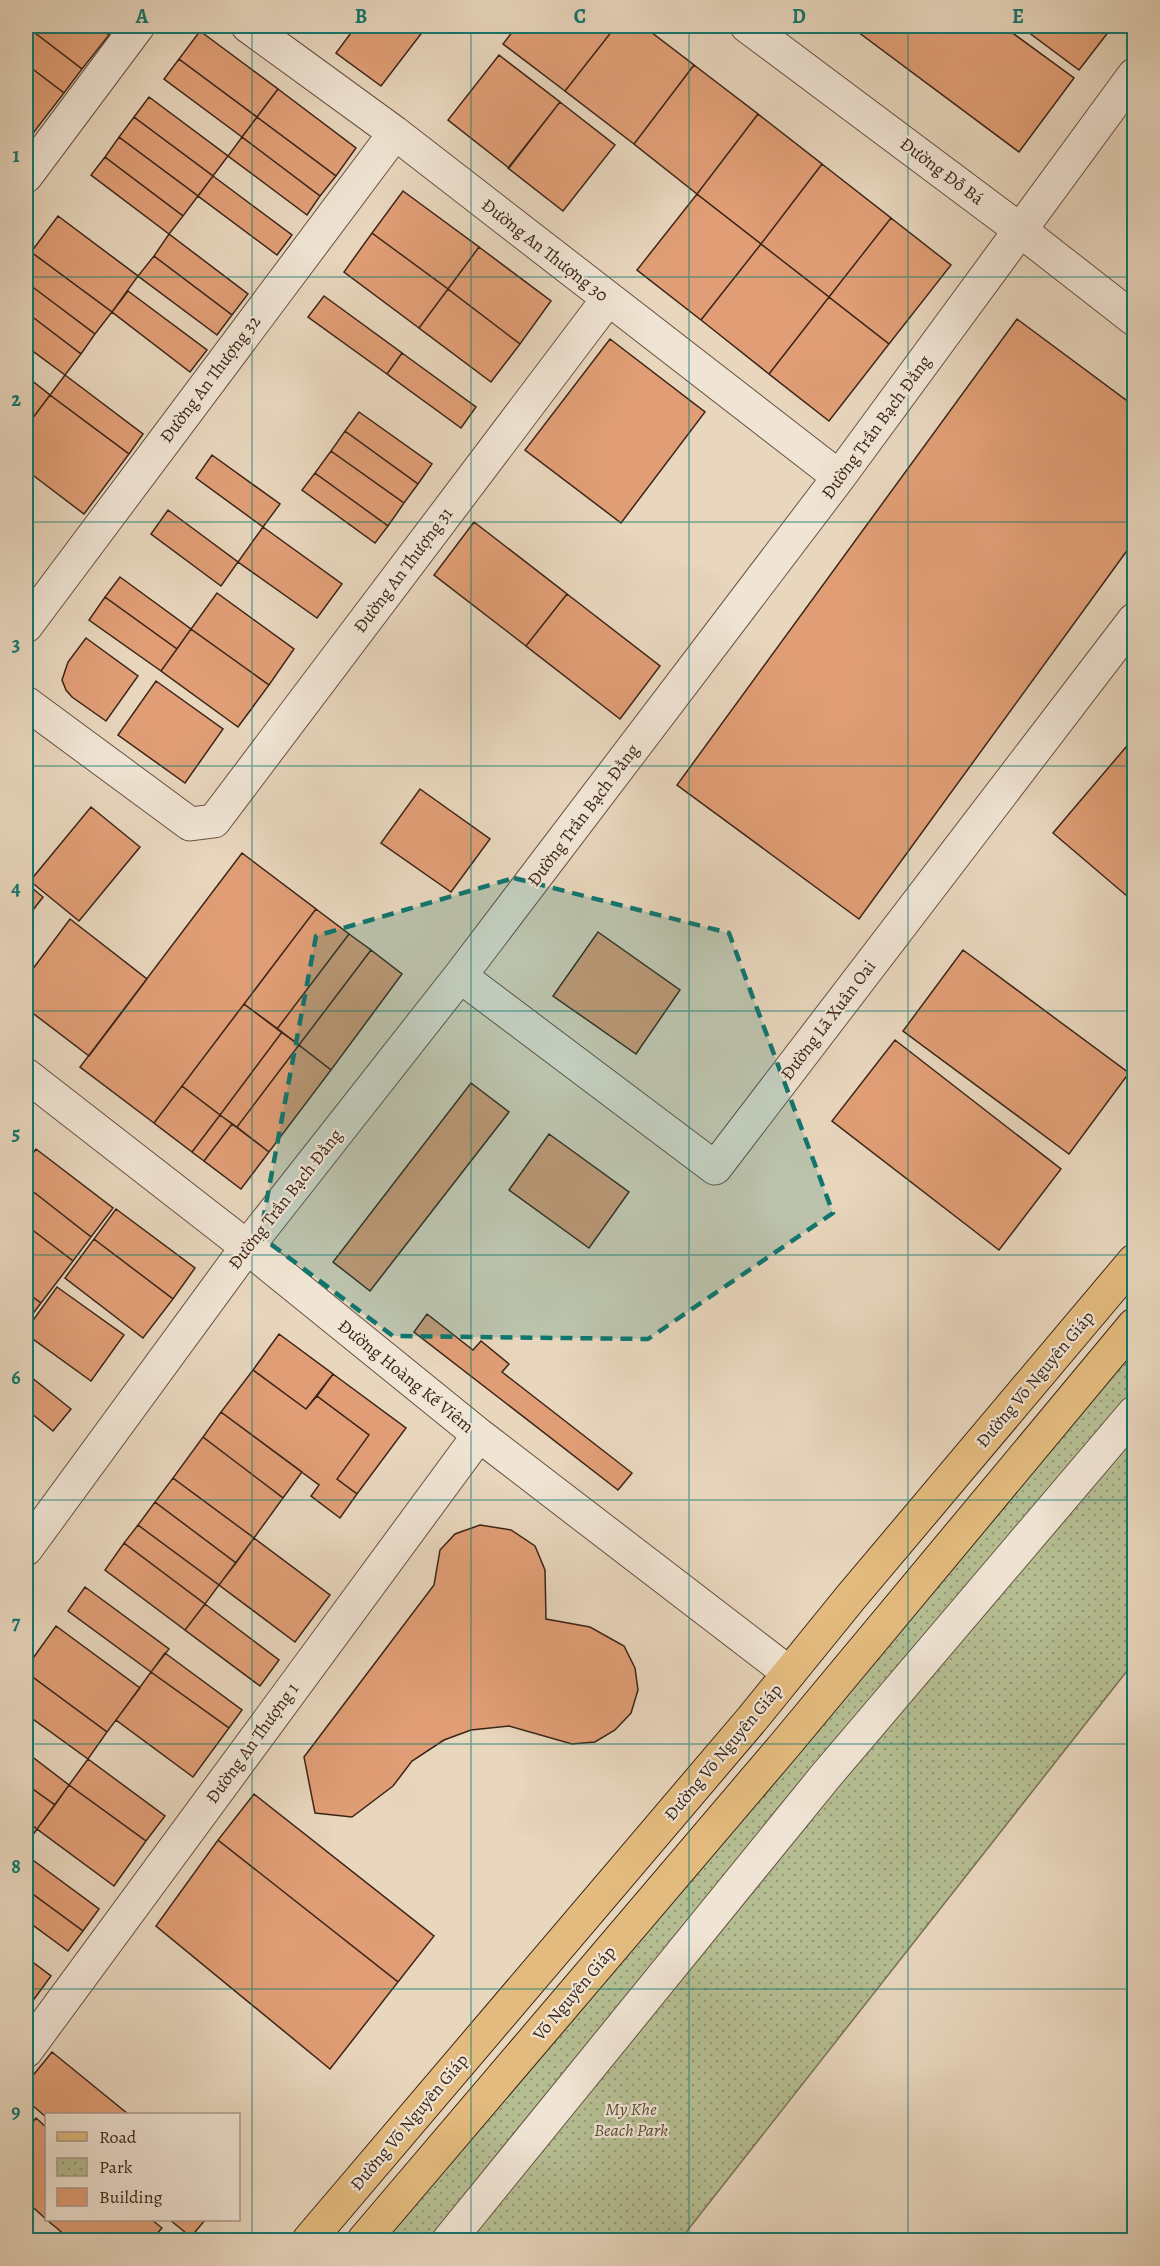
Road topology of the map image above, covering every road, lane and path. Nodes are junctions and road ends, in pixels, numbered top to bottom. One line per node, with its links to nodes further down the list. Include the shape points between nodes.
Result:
1 (138, 26): 6 (street)
2 (248, 26): 5 (street, Đường An Thượng 30)
3 (747, 26): 7 (street, Đường Đỗ Bá)
4 (1134, 75): 7 (street, Đường Trần Bạch Đằng)
5 (395, 133): 8 (street, Đường An Thượng 30); 12 (street, Đường An Thượng 32)
6 (26, 176)
7 (1020, 230): 9 (street, Đường Đỗ Bá); 10 (street, Đường Trần Bạch Đằng)
8 (608, 299): 10 (street, Đường An Thượng 30); 13 (street, Đường An Thượng 31, via 214,821 190,824)
9 (1134, 319)
10 (839, 477): 14 (street, Đường Trần Bạch Đằng)
11 (1134, 620): 14 (street, Đường Lã Xuân Oai, via 715,1168)
12 (26, 626)
13 (26, 703)
14 (460, 976): 16 (street, Đường Trần Bạch Đằng)
15 (26, 1075): 16 (street, Đường Hoàng Kế Viêm)
16 (247, 1247): 20 (street, Đường Hoàng Kế Viêm); 21 (street, Đường Trần Bạch Đằng)
17 (1134, 1261): 22 (main road, Đường Võ Nguyên Giáp)
18 (1134, 1325): 23 (main road)
19 (1134, 1413): 27 (street, via 824,1778)
20 (479, 1435): 22 (street, Đường Hoàng Kế Viêm); 24 (street, Đường An Thượng 1)
21 (26, 1550)
22 (789, 1673): 23 (main road); 25 (main road, Đường Võ Nguyên Giáp)
23 (823, 1700): 26 (main road, Võ Nguyên Giáp)
24 (26, 2051)
25 (309, 2241)
26 (364, 2241)
27 (449, 2241)

